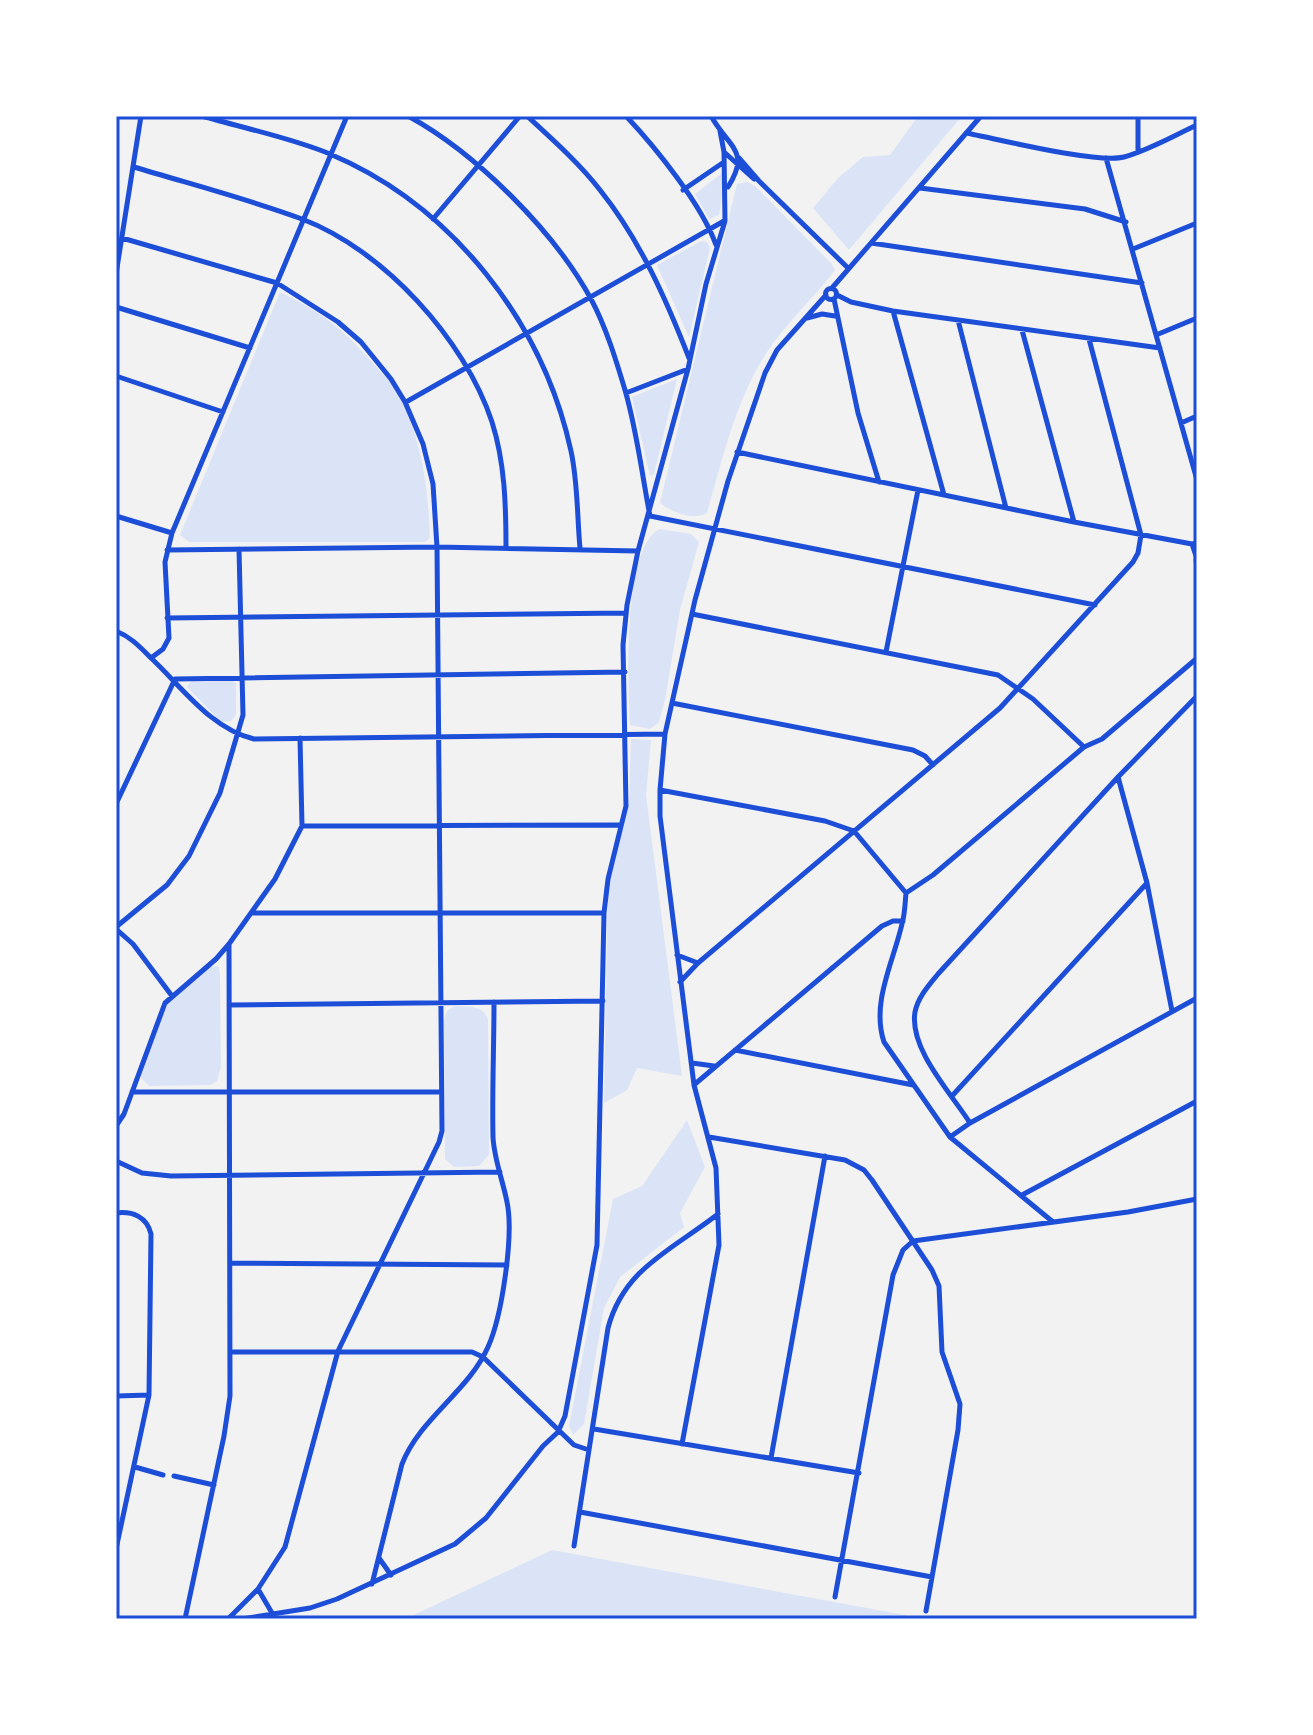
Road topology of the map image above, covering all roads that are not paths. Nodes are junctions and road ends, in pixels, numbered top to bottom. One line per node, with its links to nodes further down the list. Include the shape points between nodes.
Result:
1 (141, 116): 21 (street)
2 (202, 116): 16 (street)
3 (347, 116): 16 (street)
4 (408, 116): 20 (street)
5 (520, 116): 20 (street)
6 (527, 116): 37 (street, via 601,191)
7 (626, 116): 25 (street)
8 (711, 116): 12 (street)
9 (981, 116): 13 (street)
10 (1138, 116): 14 (street)
11 (1197, 125): 14 (street)
12 (720, 131): 15 (street); 17 (street)
13 (966, 133): 18 (street); 24 (street)
14 (1139, 151): 18 (street)
15 (724, 152): 19 (street); 22 (street)
16 (330, 154): 27 (street); 28 (street)
17 (739, 158): 22 (street); 23 (street)
18 (1106, 158): 30 (street)
19 (725, 161): 25 (street); 26 (street)
20 (478, 165): 27 (street); 45 (street, via 535,222)
21 (134, 167): 28 (street); 33 (street)
22 (739, 168): 23 (street); 26 (street)
23 (759, 181): 38 (street)
24 (919, 188): 30 (street, via 1085,209); 34 (street)
25 (683, 190): 32 (street)
26 (726, 190): 29 (street)
27 (433, 219): 53 (street, via 487,275)
28 (303, 220): 40 (street); 59 (street, via 385,271 415,299)
29 (725, 221): 32 (street); 35 (street)
30 (1126, 222): 36 (street)
31 (1197, 223): 36 (street)
32 (710, 228): 35 (street); 37 (street)
33 (122, 238): 39 (street); 40 (street)
34 (871, 243): 38 (street); 41 (street)
35 (716, 246): 58 (street)
36 (1133, 249): 41 (street)
37 (648, 264): 45 (street); 58 (street)
38 (848, 268): 42 (street)
39 (116, 274)
40 (277, 283): 56 (street); 63 (street, via 338,322 377,361)
41 (1142, 283): 54 (street)
42 (832, 288): 43 (street); 44 (street)
43 (826, 295): 44 (street); 50 (street)
44 (835, 297): 47 (street); 48 (street)
45 (591, 299): 53 (street); 62 (street)
46 (116, 307): 56 (street)
47 (893, 311): 51 (street); 71 (street)
48 (835, 316): 50 (street); 69 (street)
49 (1197, 318): 54 (street)
50 (806, 319): 67 (street, via 777,350 765,373)
51 (958, 320): 52 (street); 72 (street)
52 (1022, 330): 55 (street); 75 (street)
53 (527, 333): 59 (street); 82 (street, via 543,362 571,453)
54 (1156, 335): 57 (street)
55 (1089, 339): 57 (street); 78 (street)
56 (250, 348): 64 (street)
57 (1160, 348): 66 (street)
58 (690, 359): 60 (street)
59 (466, 367): 63 (street); 81 (street, via 492,421 501,459)
60 (688, 369): 62 (street); 74 (street)
61 (116, 376): 64 (street)
62 (626, 393): 74 (street)
63 (405, 402): 80 (street, via 433,484)
64 (223, 412): 77 (street)
65 (1197, 416): 66 (street)
66 (1181, 423): 68 (street)
67 (737, 452): 69 (street); 76 (street)
68 (1197, 480)
69 (879, 482): 70 (street)
70 (918, 490): 71 (street); 87 (street)
71 (944, 496): 72 (street)
72 (1006, 508): 75 (street)
73 (116, 516): 77 (street)
74 (650, 516): 76 (street); 85 (street)
75 (1074, 522): 78 (street)
76 (714, 528): 87 (street); 91 (street)
77 (172, 533): 84 (street)
78 (1141, 535): 79 (street); 89 (street, via 1133,562)
79 (1195, 543): 86 (street)
80 (437, 547): 81 (street); 83 (street); 92 (street)
81 (506, 548): 82 (street)
82 (580, 548): 85 (street)
83 (239, 549): 84 (street); 93 (street)
84 (166, 550): 94 (street)
85 (638, 551): 90 (street)
86 (1196, 559): 88 (street)
87 (903, 567): 89 (street); 97 (street)
88 (1197, 570)
89 (1095, 605): 105 (street)
90 (626, 613): 92 (street); 101 (street)
91 (692, 614): 97 (street); 107 (street)
92 (436, 616): 93 (street); 102 (street)
93 (242, 617): 94 (street); 103 (street)
94 (167, 618): 98 (street, via 167,645)
95 (116, 631): 98 (street)
96 (1197, 634): 99 (street)
97 (886, 652): 105 (street, via 998,675)
98 (151, 658): 104 (street)
99 (1196, 659): 100 (street); 113 (street, via 1102,739)
100 (1197, 669)
101 (625, 672): 102 (street); 108 (street)
102 (437, 674): 103 (street); 111 (street)
103 (243, 677): 104 (street); 110 (street)
104 (175, 679): 110 (street, via 216,722); 117 (street)
105 (1019, 688): 113 (street); 114 (street)
106 (1197, 696): 115 (street)
107 (672, 703): 109 (street); 114 (street, via 913,750)
108 (623, 733): 109 (street); 111 (street); 118 (street, via 627,791)
109 (665, 734): 116 (street)
110 (239, 735): 112 (street); 128 (street, via 220,793 189,856 167,885)
111 (437, 736): 112 (street); 120 (street)
112 (300, 738): 119 (street)
113 (1084, 747): 123 (street)
114 (933, 765): 121 (street)
115 (1118, 777): 122 (street); 148 (street, via 920,998 915,1033)
116 (660, 790): 121 (street); 130 (street)
117 (116, 804)
118 (619, 825): 120 (street); 125 (street)
119 (302, 826): 120 (street); 124 (street)
120 (440, 827): 126 (street)
121 (854, 831): 123 (street); 131 (street)
122 (1147, 883): 139 (street); 148 (street)
123 (906, 893): 127 (street)
124 (252, 913): 126 (street); 129 (street)
125 (604, 913): 126 (street); 135 (street)
126 (440, 915): 136 (street)
127 (903, 921): 140 (street, via 882,926); 144 (street, via 880,1019 884,1042)
128 (116, 928): 133 (street)
129 (229, 944): 133 (street); 138 (street)
130 (677, 955): 131 (street); 132 (street)
131 (698, 963): 132 (street)
132 (680, 982): 141 (street)
133 (172, 996): 145 (street, via 159,1013)
134 (1197, 998): 139 (street)
135 (603, 1001): 137 (street); 174 (street, via 597,1245 571,1390)
136 (441, 1002): 137 (street); 138 (street); 147 (street)
137 (494, 1002): 156 (street, via 493,1137)
138 (229, 1005): 146 (street)
139 (1172, 1011): 150 (street)
140 (734, 1050): 142 (street); 144 (street)
141 (691, 1063): 142 (street); 143 (street)
142 (715, 1066): 143 (street)
143 (694, 1085): 152 (street)
144 (913, 1085): 153 (street)
145 (132, 1092): 146 (street); 151 (street)
146 (230, 1092): 147 (street); 158 (street)
147 (441, 1092): 157 (street, via 441,1137)
148 (952, 1096): 150 (street)
149 (1197, 1101): 159 (street)
150 (970, 1123): 153 (street)
151 (116, 1126)
152 (709, 1137): 154 (street); 162 (street)
153 (950, 1137): 159 (street)
154 (825, 1156): 164 (street, via 864,1170); 177 (street)
155 (116, 1161): 158 (street, via 142,1173)
156 (500, 1172): 157 (street); 167 (street, via 508,1205)
157 (424, 1174): 158 (street); 165 (street)
158 (230, 1176): 166 (street)
159 (1022, 1195): 163 (street)
160 (1197, 1199): 163 (street)
161 (116, 1213): 171 (street, via 140,1217 151,1234)
162 (718, 1213): 173 (street, via 644,1268 616,1303); 175 (street, via 719,1245)
163 (1053, 1222): 164 (street)
164 (913, 1241): 179 (street, via 903,1250 893,1275); 189 (street, via 939,1286 942,1352 960,1404)
165 (380, 1262): 166 (street); 167 (street); 168 (street)
166 (231, 1263): 169 (street)
167 (507, 1265): 170 (street)
168 (338, 1351): 169 (street); 170 (street, via 464,1350); 191 (street, via 285,1547)
169 (231, 1352): 182 (street, via 230,1396)
170 (483, 1357): 174 (street); 186 (street, via 409,1446)
171 (149, 1395): 172 (street); 178 (street)
172 (116, 1396)
173 (594, 1429): 175 (street); 176 (street)
174 (558, 1432): 176 (street); 188 (street, via 466,1537)
175 (682, 1444): 177 (street)
176 (589, 1450): 183 (street)
177 (771, 1458): 179 (street)
178 (135, 1467): 180 (street); 185 (street)
179 (859, 1473): 187 (street)
180 (163, 1475)
181 (174, 1476): 182 (street)
182 (214, 1485): 195 (street)
183 (580, 1512): 184 (street); 187 (street)
184 (574, 1546)
185 (116, 1549)
186 (378, 1557): 188 (street); 190 (street)
187 (842, 1560): 189 (street); 192 (street)
188 (391, 1575): 190 (street)
189 (932, 1577): 193 (street)
190 (372, 1584): 194 (street, via 310,1608)
191 (258, 1589): 194 (street); 196 (street)
192 (835, 1597)
193 (926, 1611)
194 (272, 1613): 197 (street)
195 (185, 1619)
196 (228, 1619)
197 (242, 1619)

